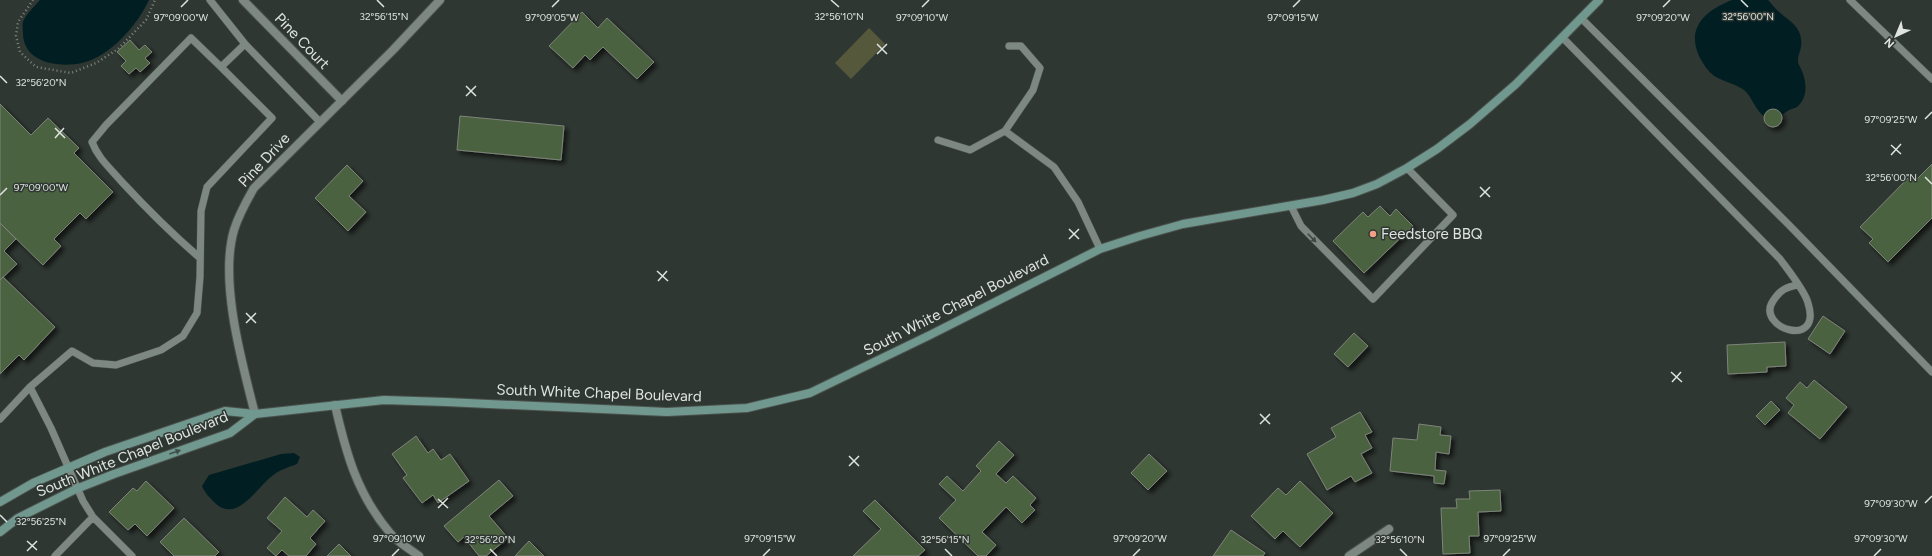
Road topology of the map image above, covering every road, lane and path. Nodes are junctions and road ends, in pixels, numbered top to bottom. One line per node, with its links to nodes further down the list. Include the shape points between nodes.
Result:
1 (33, 0): 2 (path, via 18,22 16,36 20,52 36,67 71,73 96,63 118,49 146,20)
2 (155, 0)
3 (210, 0): 10 (lane)
4 (243, 0): 14 (street, Pine Court)
5 (440, 0): 14 (street, Pine Drive)
6 (1599, 0): 8 (main road, South White Chapel Boulevard)
7 (1850, 0): 13 (lane)
8 (1581, 18): 9 (main road, South White Chapel Boulevard); 23 (lane)
9 (1562, 37): 18 (main road, South White Chapel Boulevard, via 1516,84 1470,124); 22 (lane, via 1780,259)
10 (245, 44): 12 (lane); 15 (lane)
11 (1009, 46): 16 (lane, via 1021,46 1040,68 1033,90)
12 (221, 67): 21 (lane, via 272,118 207,187 201,211); 21 (lane, via 191,38 106,124 92,142 96,154 141,203)
13 (1932, 79)
14 (342, 101): 15 (street, Pine Drive)
15 (320, 122): 26 (street, Pine Drive, via 254,188 242,208 234,231 229,278)
16 (1005, 131): 17 (lane, via 970,150); 20 (lane, via 1054,167 1078,202)
17 (938, 140)
18 (1408, 168): 19 (main road, South White Chapel Boulevard, via 1353,193); 19 (lane, one-way to 18, via 1301,226 1373,299 1453,215)
19 (1291, 206): 20 (main road, South White Chapel Boulevard, via 1183,224)
20 (1100, 249): 25 (main road, South White Chapel Boulevard, via 810,393 746,408 667,412 384,400)
21 (200, 258): 24 (lane, via 196,313 183,336 161,350 116,365 93,363 72,351)
22 (1798, 285): 22 (lane, via 1786,287 1779,292 1772,304 1771,314 1776,324 1793,331 1801,330 1808,324 1811,316 1808,301)
23 (1932, 372)
24 (30, 387): 27 (lane); 28 (lane)
25 (335, 404): 26 (main road, South White Chapel Boulevard); 36 (street, via 344,445 361,492 390,534)
26 (254, 414): 28 (main road, South White Chapel Boulevard, via 225,411 154,434); 29 (main road, South White Chapel Boulevard, one-way to 26, via 230,433)
27 (0, 418)
28 (67, 467): 29 (lane); 30 (main road, South White Chapel Boulevard)
29 (76, 489): 31 (lane); 33 (main road, South White Chapel Boulevard, via 18,518)
30 (0, 502)
31 (92, 517): 34 (lane); 35 (lane)
32 (1389, 529): 37 (street)
33 (0, 532)
34 (55, 556)
35 (132, 556)
36 (419, 556)
37 (1349, 556)

